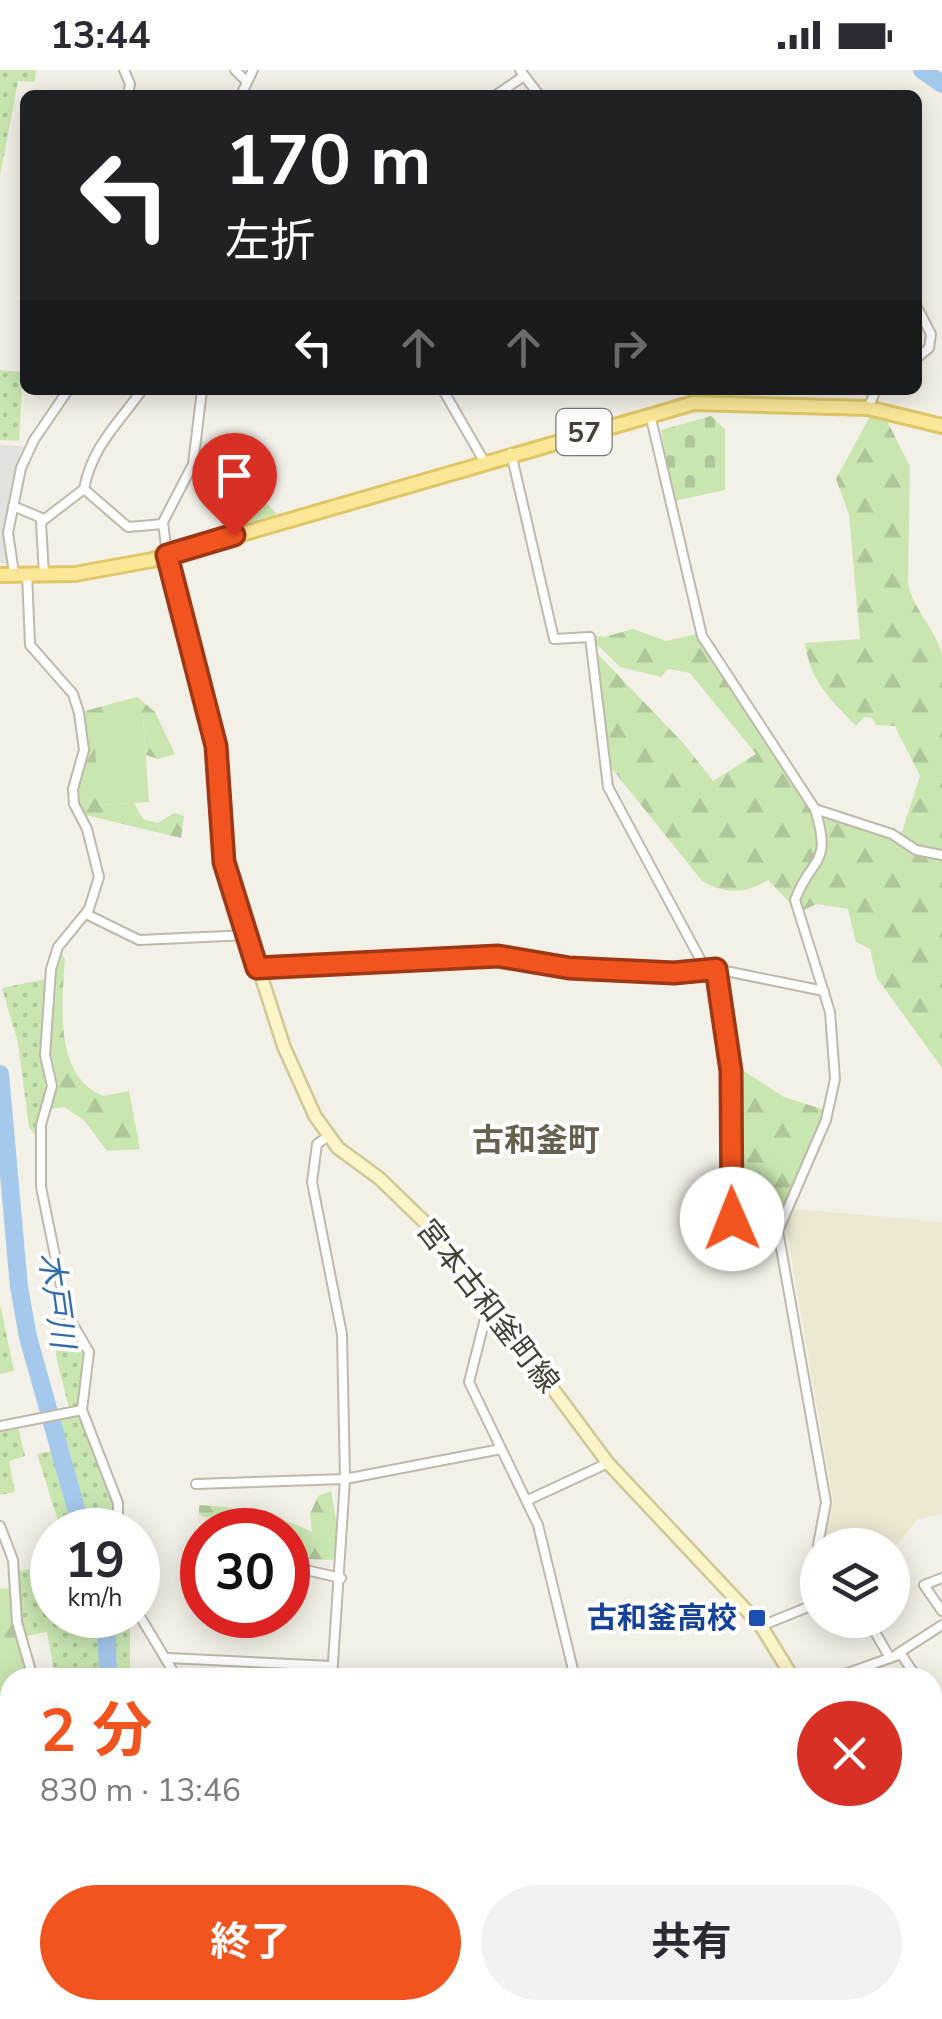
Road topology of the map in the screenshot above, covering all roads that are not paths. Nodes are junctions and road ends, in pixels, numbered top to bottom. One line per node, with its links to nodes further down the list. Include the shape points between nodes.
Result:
1 (235, 70): 4 (street)
2 (252, 70): 4 (street)
3 (522, 73): 6 (street)
4 (246, 81): 5 (street)
5 (243, 90)
6 (502, 90)
7 (922, 317): 8 (street, via 930,334)
8 (922, 354)
9 (65, 395): 20 (street, via 26,455)
10 (138, 395): 19 (street, via 105,433)
11 (201, 395): 22 (street, via 193,464)
12 (446, 395): 18 (street)
13 (874, 395): 14 (street)
14 (868, 408): 15 (main road, 57, via 710,401); 16 (main road, 57)
15 (650, 414): 17 (main road, 57); 26 (street, via 702,636)
16 (942, 426)
17 (512, 453): 18 (main road, 57); 32 (street, via 554,640 590,637 608,787)
18 (484, 461): 23 (main road, 57)
19 (84, 489): 21 (street); 22 (street, via 128,527)
20 (13, 506): 21 (street); 24 (street)
21 (44, 519): 25 (street)
22 (163, 524): 23 (street)
23 (167, 555): 25 (main road, 57); 29 (street, 宮本古和釜町線, via 216,746 222,848)
24 (13, 573): 25 (main road, 57); 28 (street, via 30,644 73,694 83,735 74,804 99,878)
25 (44, 575)
26 (815, 810): 27 (street); 33 (street, via 824,838 795,900)
27 (942, 855)
28 (86, 914): 29 (street, via 139,940); 37 (street, via 58,947 51,968 44,1055 52,1086 40,1154 68,1314 89,1352)
29 (248, 935): 30 (street, 宮本古和釜町線)
30 (257, 968): 32 (street, via 498,956 569,968); 34 (street, 宮本古和釜町線, via 297,1079)
31 (716, 969): 32 (street); 33 (street); 35 (street, via 731,1071 732,1219)
32 (706, 970)
33 (824, 992): 35 (street, via 834,1033 833,1096)
34 (327, 1136): 36 (street, 宮本古和釜町線, via 439,1236); 41 (street, via 317,1144 312,1182 342,1334)
35 (778, 1231): 46 (street, via 826,1502)
36 (488, 1307): 39 (street, via 470,1382); 40 (street, 宮本古和釜町線)
37 (82, 1410): 38 (street); 44 (street)
38 (0, 1426)
39 (501, 1449): 41 (street); 43 (street)
40 (608, 1463): 43 (street); 53 (street, 宮本古和釜町線)
41 (345, 1478): 42 (street); 48 (street)
42 (196, 1484)
43 (528, 1500): 61 (street)
44 (118, 1508)
45 (0, 1526): 59 (street, via 13,1560 16,1622)
46 (821, 1528)
47 (310, 1571): 48 (street)
48 (341, 1578): 58 (street)
49 (942, 1578): 51 (street, via 924,1585)
50 (800, 1611): 53 (street)
51 (942, 1611)
52 (942, 1625): 56 (street)
53 (761, 1626): 62 (street, 宮本古和釜町線)
54 (155, 1638): 57 (street)
55 (880, 1638): 56 (street)
56 (893, 1656): 63 (street); 64 (street, via 906,1658)
57 (168, 1658): 58 (street); 60 (street)
58 (332, 1666)
59 (30, 1668)
60 (172, 1668)
61 (573, 1668)
62 (788, 1668)
63 (861, 1668)
64 (912, 1668)

